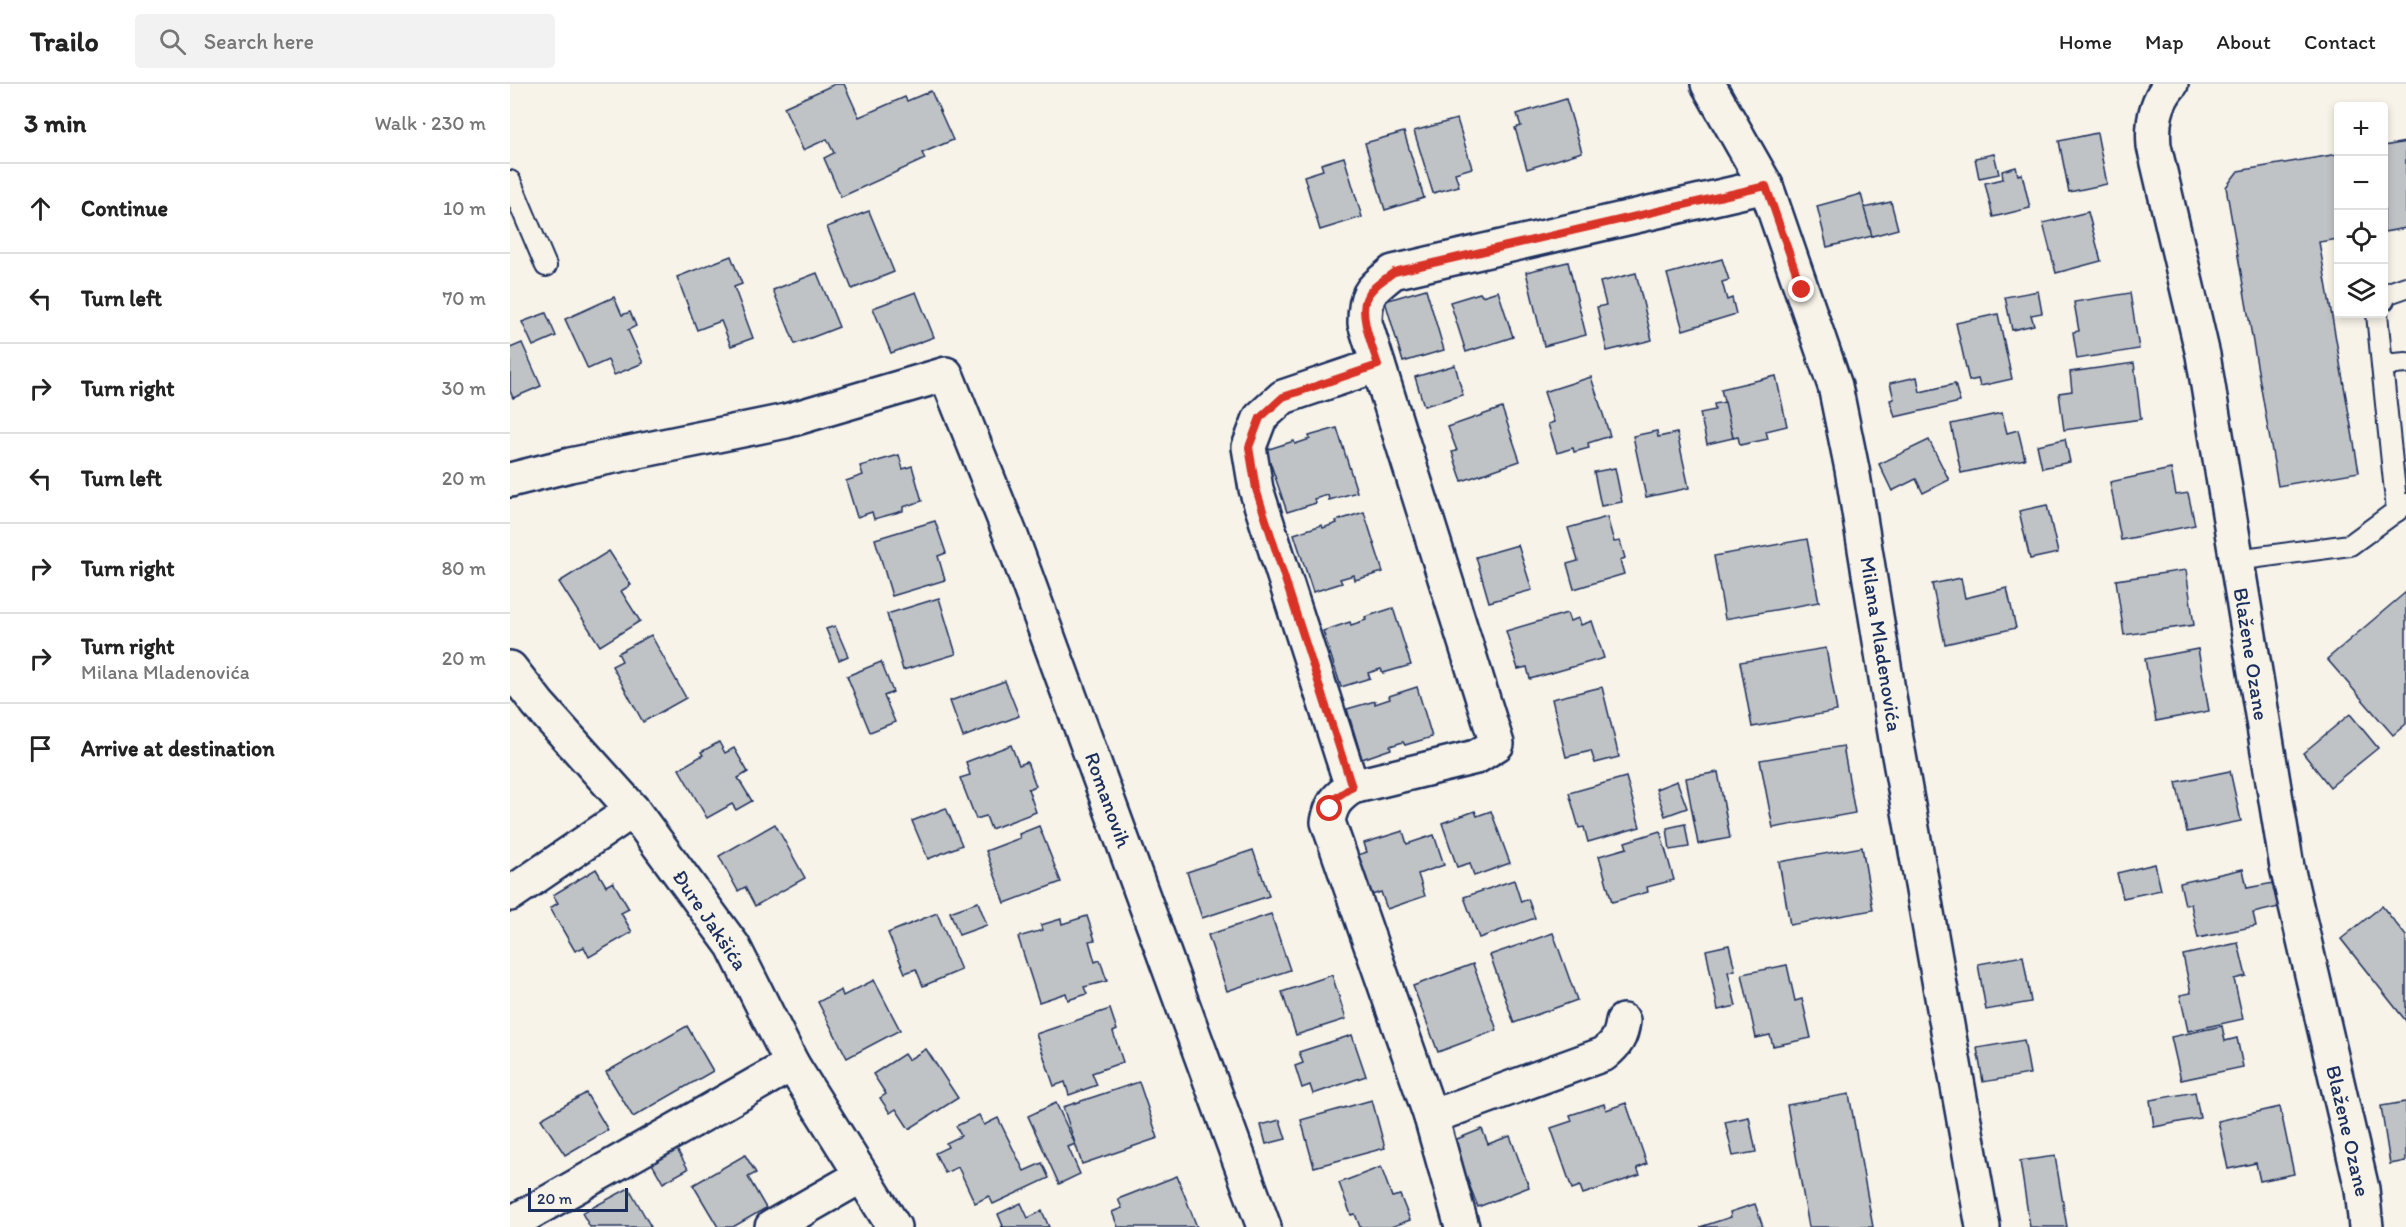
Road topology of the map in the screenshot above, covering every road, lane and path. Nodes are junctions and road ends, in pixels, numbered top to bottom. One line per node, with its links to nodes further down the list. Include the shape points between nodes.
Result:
1 (1708, 84): 4 (street, Milana Mladenovića)
2 (2171, 84): 14 (street, Blažene Ozane, via 2154,116 2154,146 2203,354)
3 (510, 181): 5 (lane)
4 (1766, 186): 10 (street, via 1394,272 1365,300 1365,323); 28 (street, Milana Mladenovića, via 1835,386)
5 (546, 266)
6 (2406, 287): 7 (lane)
7 (2388, 293)
8 (2377, 318): 11 (lane)
9 (2406, 363): 11 (lane)
10 (1378, 365): 16 (street, via 1283,397 1260,418 1249,447 1256,489); 16 (street, via 1497,744 1476,757)
11 (2382, 366): 13 (lane)
12 (510, 480): 26 (street, Romanovih, via 786,421 946,374 1011,536)
13 (2402, 507): 14 (lane, via 2350,545)
14 (2236, 560): 29 (street, Blažene Ozane, via 2287,867 2363,1197)
15 (510, 668): 17 (street, Đure Jakšića)
16 (1352, 787): 21 (street, via 1337,797 1328,822)
17 (633, 810): 18 (street); 20 (street, Đure Jakšića, via 733,946)
18 (510, 894)
19 (1623, 1022): 21 (street, via 1621,1036 1604,1054)
20 (792, 1064): 22 (street, Đure Jakšića); 23 (street)
21 (1431, 1117): 27 (street)
22 (861, 1176): 24 (street); 25 (street, Đure Jakšića)
23 (510, 1224)
24 (772, 1227)
25 (894, 1227)
26 (1264, 1227)
27 (1462, 1227)
28 (1983, 1227)
29 (2366, 1227)

